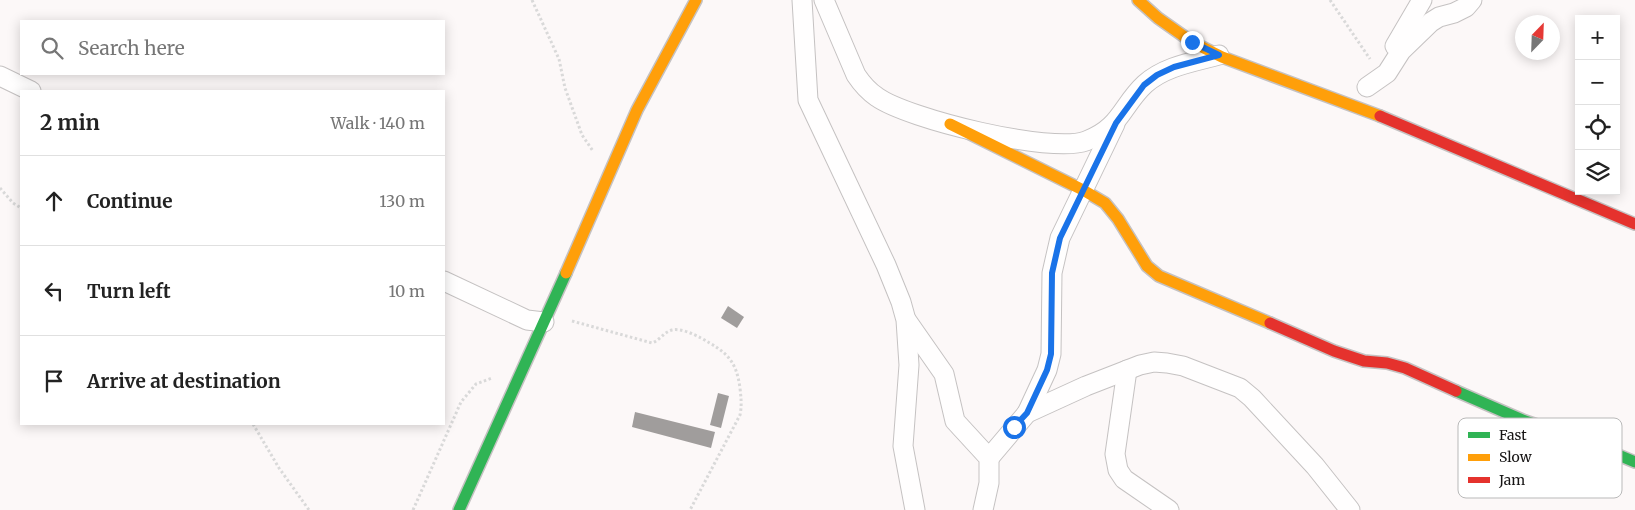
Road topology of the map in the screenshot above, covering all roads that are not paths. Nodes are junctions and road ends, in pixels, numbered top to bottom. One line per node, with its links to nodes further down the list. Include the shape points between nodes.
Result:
1 (696, 0): 18 (street, via 637,110)
2 (802, 0): 17 (street, via 808,100 886,265)
3 (824, 0): 13 (street, via 856,75 864,86 878,98 926,119)
4 (1138, 0): 7 (street, via 1192,42)
5 (1422, 0): 9 (street)
6 (1472, 0): 9 (street, via 1466,7 1431,22 1401,51 1387,73)
7 (1219, 55): 11 (street); 12 (street, via 1157,75 1144,85)
8 (0, 76): 10 (street)
9 (1367, 87): 11 (street)
10 (29, 90)
11 (1350, 105): 15 (street)
12 (1116, 123): 13 (street, via 1086,141 1069,145 1016,140); 14 (street)
13 (950, 124): 14 (street)
14 (1083, 190): 20 (street, via 1060,238 1054,259 1051,354); 21 (street, via 1105,203 1147,266 1158,276 1334,351 1364,361 1387,362 1405,368)
15 (1632, 220)
16 (445, 281): 18 (street, via 527,320)
17 (906, 320): 23 (street, via 944,374 955,421); 26 (street, via 909,365 903,446)
18 (544, 322): 25 (street)
19 (1127, 370): 20 (street); 28 (street, via 1115,454 1118,470 1124,479); 29 (street, via 1154,362 1167,363 1240,388 1315,466)
20 (1027, 413): 23 (street)
21 (1518, 418)
22 (1622, 457): 24 (street)
23 (989, 458): 27 (street)
24 (1635, 462)
25 (459, 510)
26 (915, 510)
27 (983, 510)
28 (1169, 510)
29 (1350, 510)

